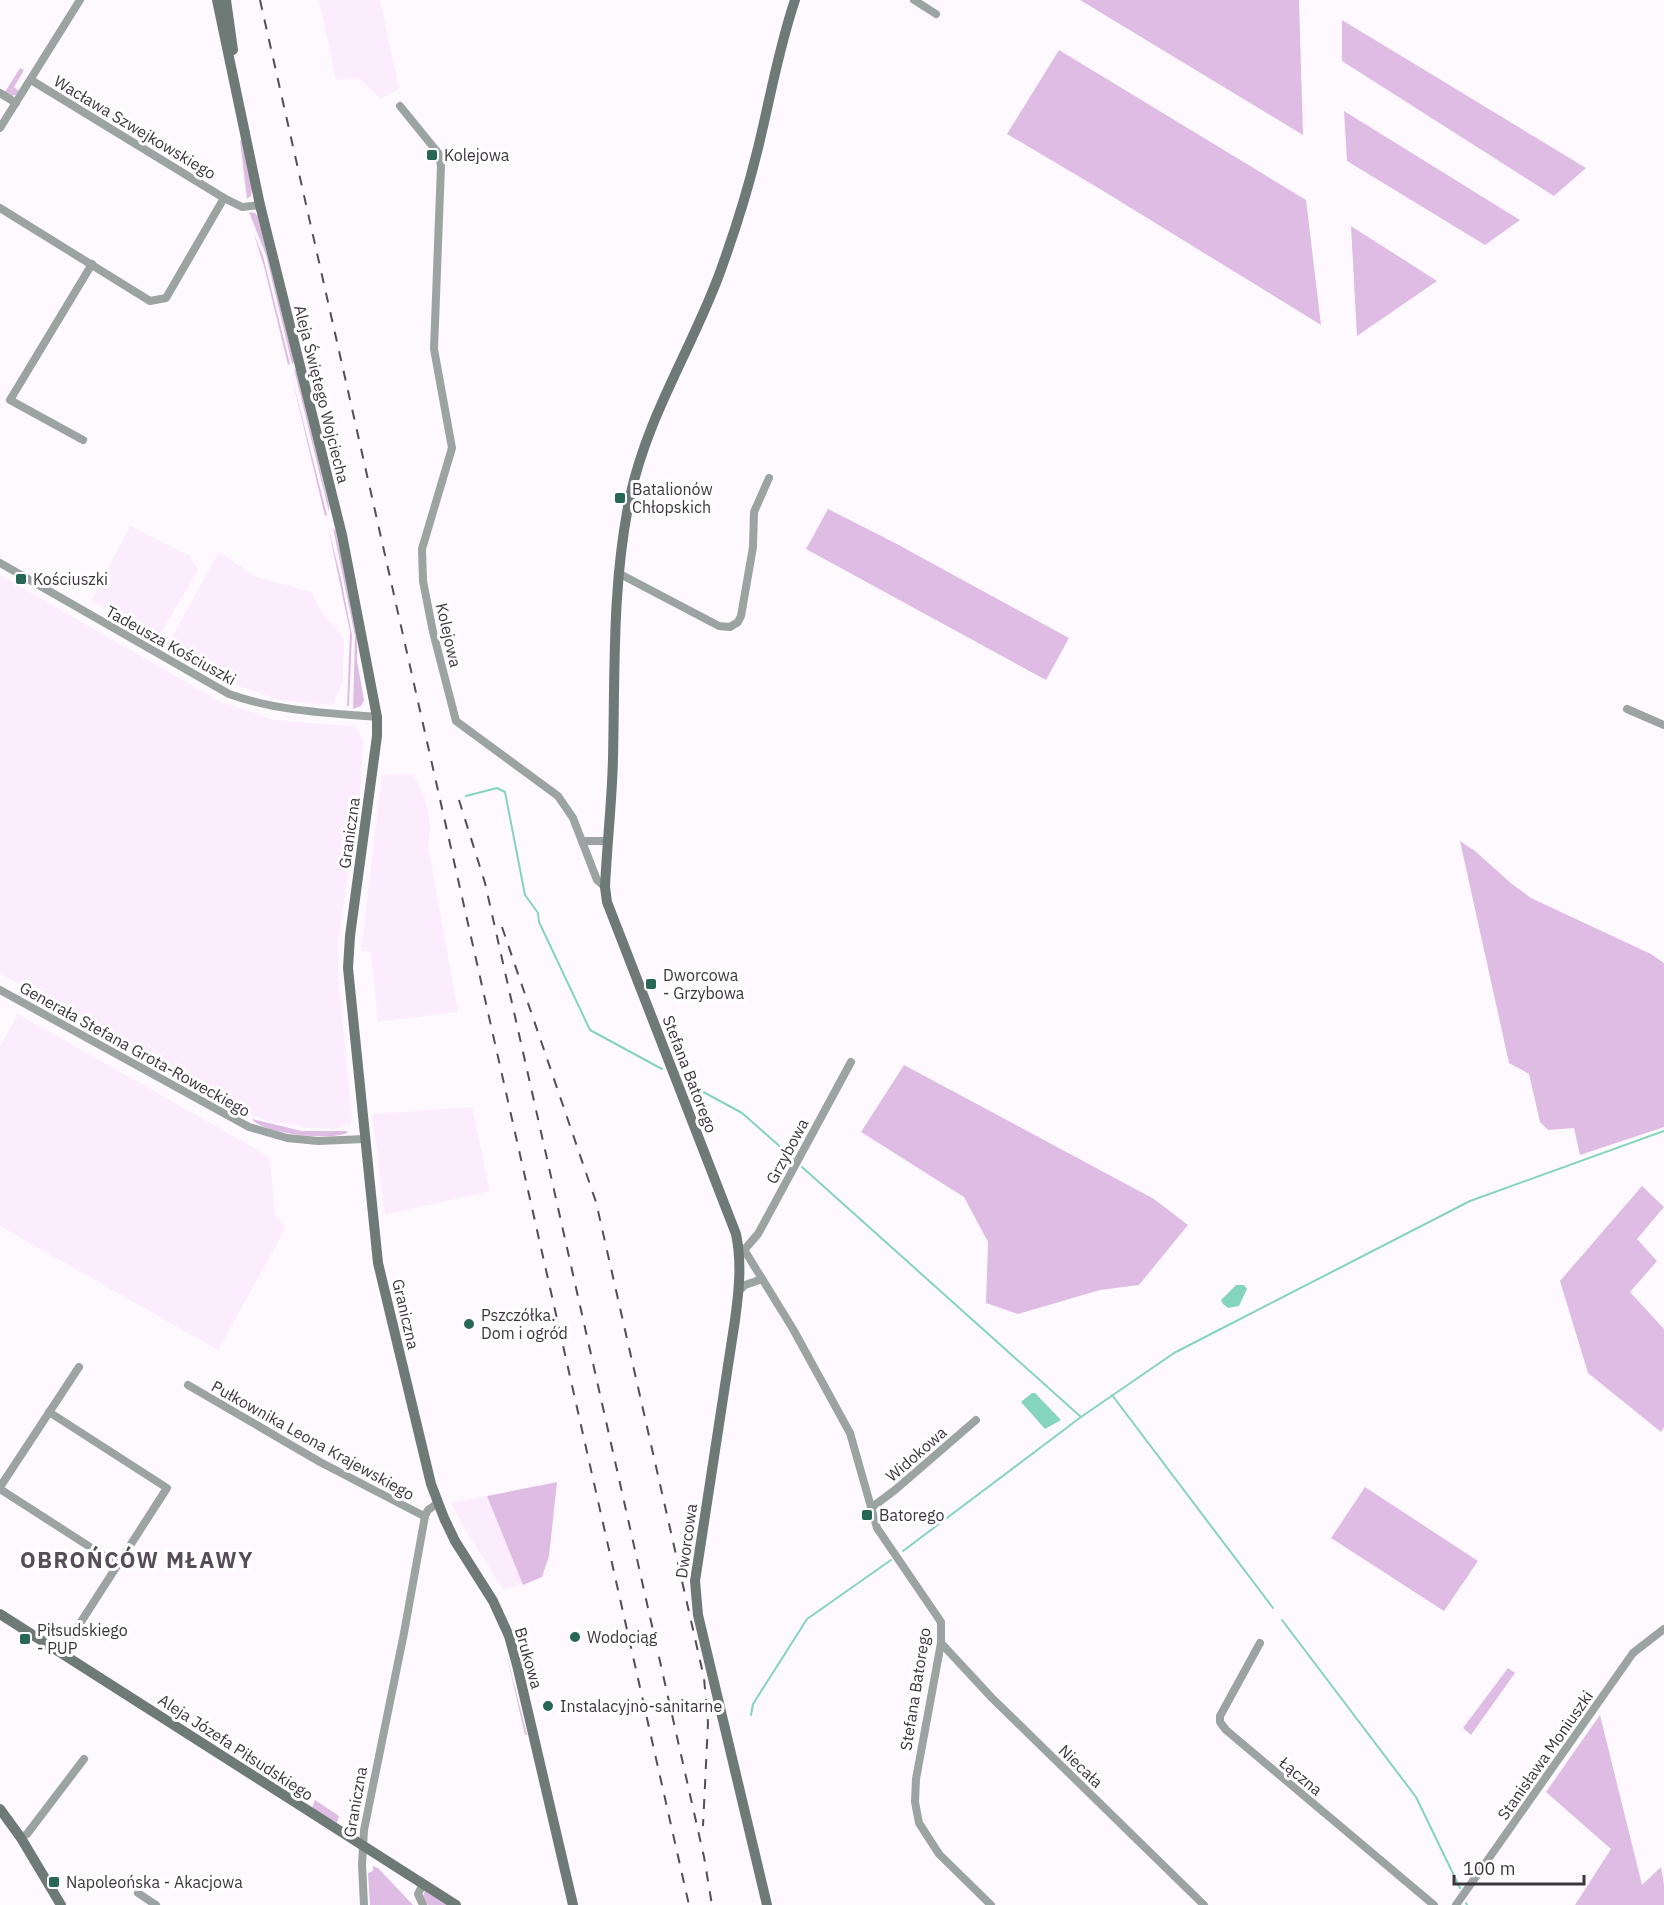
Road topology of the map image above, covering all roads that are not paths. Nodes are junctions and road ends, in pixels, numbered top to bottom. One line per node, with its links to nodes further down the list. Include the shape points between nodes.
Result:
1 (80, 0): 8 (street)
2 (217, 0): 7 (street, Aleja Świętego Wojciecha)
3 (225, 0): 7 (street, Aleja Świętego Wojciecha)
4 (795, 0): 20 (street, via 739,216 718,276 643,447)
5 (914, 0): 6 (street)
6 (936, 14)
7 (234, 78): 14 (street, Aleja Świętego Wojciecha)
8 (31, 80): 10 (street); 13 (street, Wacława Szwejkowskiego)
9 (0, 93): 10 (street)
10 (16, 103): 12 (street)
11 (400, 106): 23 (street, Kolejowa, via 439,154 441,166 434,349 452,448 423,543 421,564)
12 (0, 128)
13 (224, 198): 14 (street, Wacława Szwejkowskiego, via 242,207); 16 (street, Wacława Szwejkowskiego, via 166,298 150,301)
14 (260, 205): 22 (street, Aleja Świętego Wojciecha, via 342,535)
15 (0, 208): 16 (street)
16 (92, 264): 17 (street, via 10,400)
17 (83, 440)
18 (769, 478): 20 (street, via 754,512 753,547 738,622 730,627 719,626)
19 (0, 563): 22 (street, Tadeusza Kościuszki, via 229,694 284,708)
20 (618, 573): 26 (street)
21 (1627, 709): 24 (street)
22 (376, 717): 30 (street, Graniczna, via 377,736 348,968)
23 (456, 722): 25 (street, Stefana Batorego, via 558,796)
24 (1664, 725)
25 (582, 841): 26 (street); 27 (street, Stefana Batorego, via 597,880)
26 (607, 841): 27 (street)
27 (605, 887): 31 (street, Stefana Batorego, via 607,902)
28 (0, 990): 30 (street, Generała Stefana Grota-Roweckiego, via 249,1127 287,1138)
29 (850, 1062): 31 (street, Grzybowa, via 758,1234)
30 (365, 1139): 39 (street, Graniczna, via 378,1263)
31 (741, 1248): 32 (street, Stefana Batorego); 33 (street, Dworcowa)
32 (762, 1279): 33 (street); 40 (street, Stefana Batorego, via 850,1433)
33 (738, 1292): 60 (street, Dworcowa, via 695,1581 698,1615)
34 (79, 1367): 36 (street)
35 (188, 1385): 41 (street, Pułkownika Leona Krajewskiego, via 320,1462)
36 (49, 1412): 38 (street); 42 (street, via 167,1488)
37 (976, 1420): 40 (street, Widokowa)
38 (0, 1488): 42 (street)
39 (438, 1503): 41 (street); 59 (street, Brukowa, via 509,1636)
40 (871, 1508): 45 (street, Stefana Batorego, via 877,1528 896,1559 941,1622)
41 (425, 1515): 51 (street, Graniczna)
42 (118, 1565): 47 (street)
43 (0, 1614): 47 (street, Aleja Józefa Piłsudskiego)
44 (1664, 1629): 64 (street, Stanisława Moniuszki, via 1634,1653)
45 (941, 1643): 61 (street, Stefana Batorego, via 916,1779 919,1823 939,1854); 62 (street, Niecała)
46 (1260, 1643): 63 (street, Łączna, via 1220,1722)
47 (61, 1653): 51 (street, Aleja Józefa Piłsudskiego)
48 (84, 1759): 50 (street)
49 (0, 1809): 50 (street)
50 (21, 1838): 54 (street)
51 (362, 1846): 52 (street, Aleja Józefa Piłsudskiego); 56 (street, Graniczna)
52 (423, 1884): 57 (street, via 418,1894); 58 (street, Aleja Józefa Piłsudskiego)
53 (138, 1893): 55 (street)
54 (62, 1905)
55 (156, 1905)
56 (364, 1905)
57 (423, 1905)
58 (456, 1905)
59 (573, 1905)
60 (767, 1905)
61 (991, 1905)
62 (1204, 1905)
63 (1434, 1905)
64 (1456, 1905)

